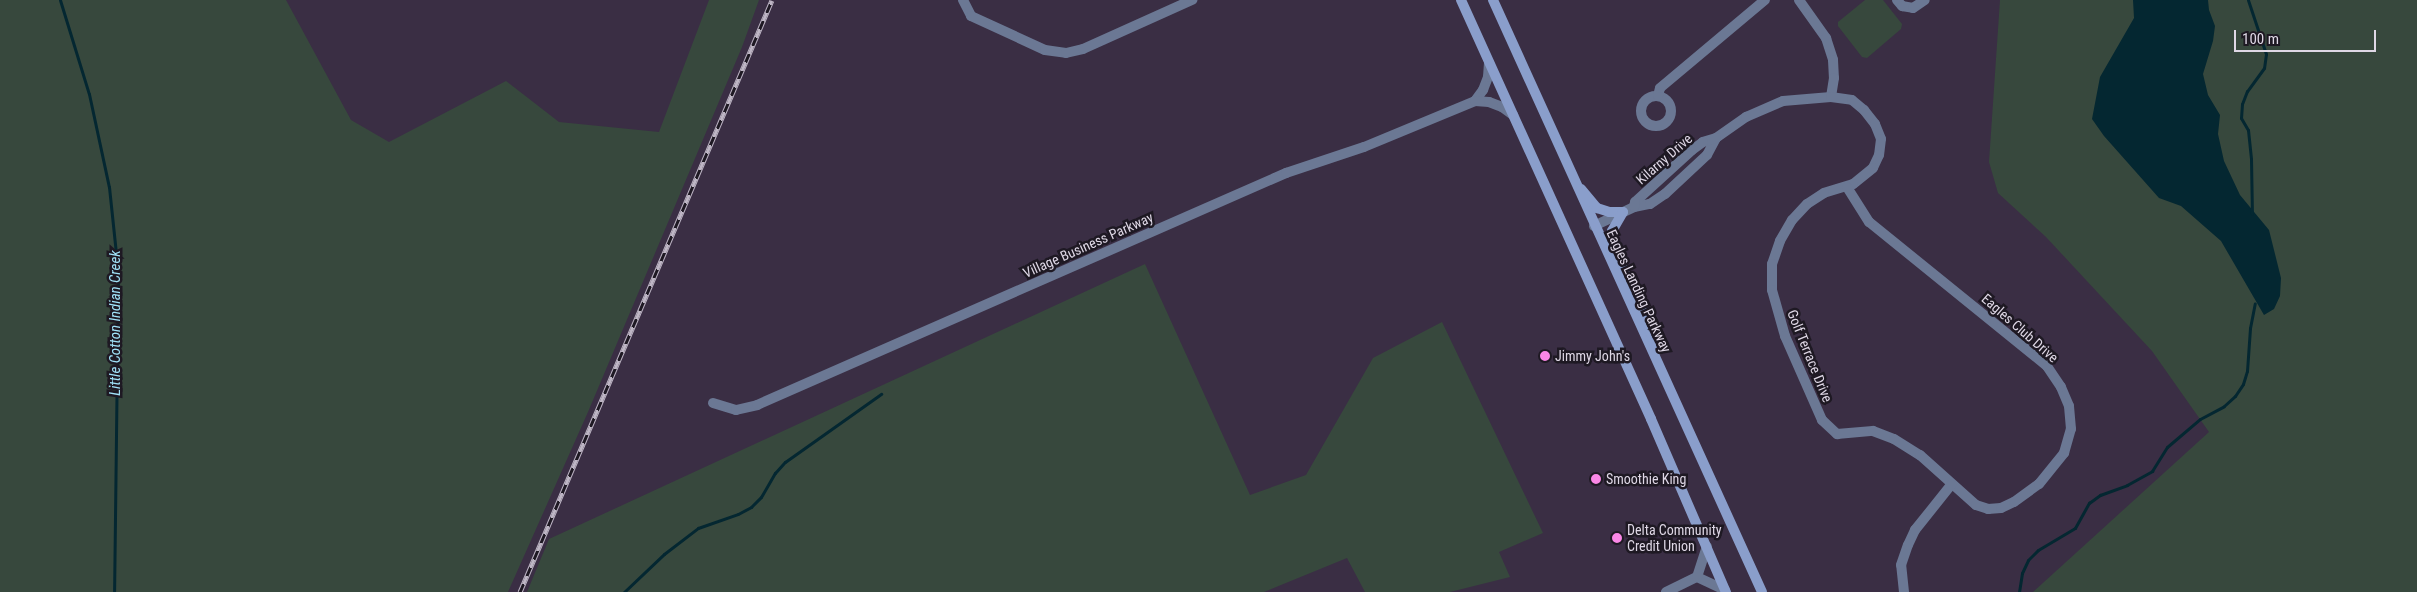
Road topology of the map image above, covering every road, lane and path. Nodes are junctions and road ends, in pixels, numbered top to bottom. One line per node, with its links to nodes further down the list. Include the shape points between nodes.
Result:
1 (963, 0): 2 (street, via 971,16 1045,50 1066,53)
2 (1192, 0)
3 (1461, 0): 9 (main road)
4 (1493, 0): 15 (main road, Eagles Landing Parkway)
5 (1765, 0): 10 (street, via 1660,88)
6 (1799, 0): 11 (street, via 1826,38 1833,60)
7 (1897, 0): 8 (street, via 1902,6 1913,8)
8 (1925, 0)
9 (1490, 63): 12 (street, via 1483,90); 13 (main road)
10 (1658, 96)
11 (1831, 97): 14 (street, Kilarny Drive, via 1797,98 1768,105); 16 (street, Kilarny Drive, via 1852,100 1864,110 1875,124 1880,140 1879,155 1873,168)
12 (1475, 101): 13 (street, via 1489,102); 21 (street, Village Business Parkway, via 1364,147 1286,173 756,405 736,410)
13 (1513, 115): 23 (main road)
14 (1716, 138): 17 (street, Kilarny Drive, via 1692,150 1636,202); 17 (street, Kilarny Drive, via 1708,155 1679,182 1663,186)
15 (1572, 178): 18 (main road, via 1598,208); 19 (main road, Eagles Landing Parkway)
16 (1847, 187): 22 (street, Golf Terrace Drive, via 1824,193 1807,204 1792,220 1780,241 1772,264 1772,290 1785,336 1822,420 1836,434 1873,431 1894,439 1920,455); 22 (street, Eagles Club Drive, via 1869,222 2047,366 2069,406 2071,429 2064,454 2040,484 2014,502 1988,509 1976,505)
17 (1636, 206): 18 (street, Kilarny Drive)
18 (1623, 212): 19 (street, Kilarny Drive); 20 (main road, via 1612,231 1612,242 1649,326)
19 (1594, 226): 20 (main road, Eagles Landing Parkway)
20 (1663, 375): 27 (main road, Eagles Landing Parkway)
21 (713, 404)
22 (1952, 485): 28 (street, via 1915,530 1908,545 1901,565)
23 (1707, 547): 24 (street); 25 (main road)
24 (1697, 577): 25 (street); 26 (street)
25 (1726, 591)
26 (1666, 592)
27 (1762, 592)
28 (1904, 592)

